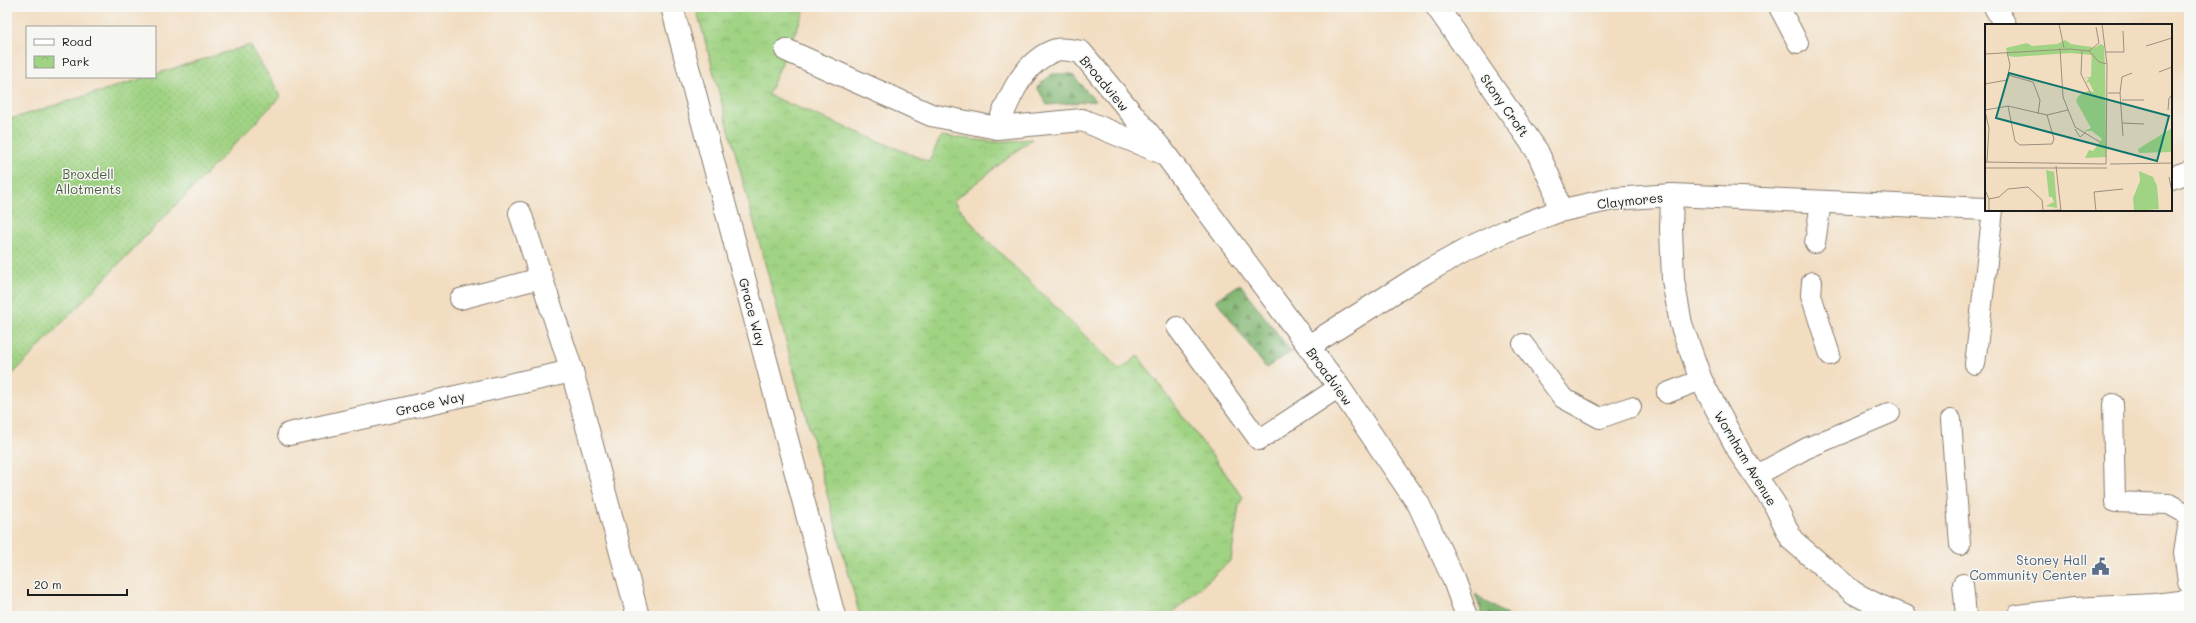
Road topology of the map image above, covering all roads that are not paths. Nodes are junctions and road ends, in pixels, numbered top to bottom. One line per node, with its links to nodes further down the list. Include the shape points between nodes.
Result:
1 (672, 7): 44 (street, Grace Way)
2 (1437, 7): 15 (street, Stony Croft, via 1537,151 1554,188)
3 (1779, 7): 6 (lane)
4 (1995, 7): 5 (street)
5 (2004, 24)
6 (1798, 43)
7 (786, 50): 8 (street, via 930,115)
8 (997, 128): 9 (street, via 1082,120); 9 (street, Broadview, via 1007,101 1031,64 1058,49 1081,52)
9 (1165, 154): 24 (street, Broadview)
10 (2189, 172): 11 (street)
11 (2172, 178)
12 (1672, 195): 13 (street, Claymores); 15 (street, Claymores, via 1612,199); 28 (street, Wornham Avenue, via 1673,280 1681,324)
13 (1821, 202): 14 (street, Claymores); 18 (lane)
14 (1985, 209)
15 (1559, 211): 24 (street, Claymores, via 1508,230 1461,253 1426,272)
16 (1993, 211): 26 (lane)
17 (520, 213): 19 (street)
18 (1815, 243)
19 (541, 278): 21 (lane); 27 (street)
20 (1812, 282): 25 (lane, via 1811,295)
21 (460, 299)
22 (1177, 328): 29 (lane, via 1259,440)
23 (1523, 344): 32 (lane, via 1563,398 1600,418)
24 (1309, 346): 29 (street, Broadview)
25 (1830, 355)
26 (1975, 364)
27 (572, 371): 35 (street, Grace Way); 43 (street)
28 (1701, 380): 30 (lane); 36 (street, Wornham Avenue, via 1741,455)
29 (1339, 387): 45 (street, Broadview, via 1419,505 1453,578)
30 (1667, 393)
31 (2113, 404): 37 (lane, via 2115,502 2169,504)
32 (1631, 407)
33 (1890, 412): 36 (lane, via 1807,448)
34 (1952, 420): 39 (lane)
35 (289, 434)
36 (1757, 475): 46 (street, Wornham Avenue, via 1792,540 1854,593)
37 (2189, 515)
38 (2189, 528): 40 (street, via 2185,552)
39 (1960, 545)
40 (2189, 582)
41 (1962, 584): 47 (lane)
42 (2189, 601): 48 (street, via 2074,609)
43 (638, 616)
44 (834, 616)
45 (1467, 616)
46 (1905, 616)
47 (1966, 616)
48 (2018, 616)

